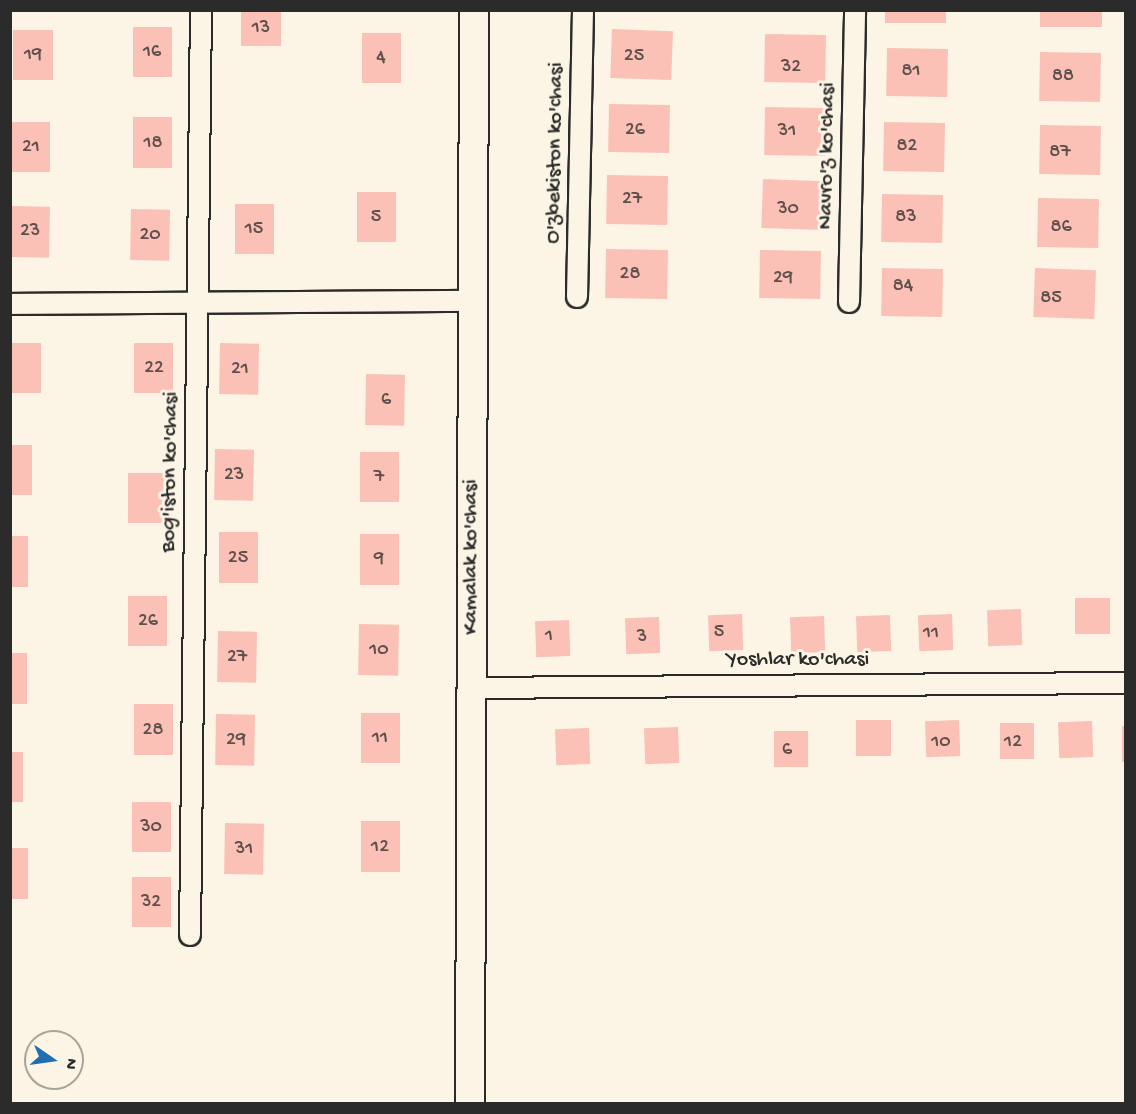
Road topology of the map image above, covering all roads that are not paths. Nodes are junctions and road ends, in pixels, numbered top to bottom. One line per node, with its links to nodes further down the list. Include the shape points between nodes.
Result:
1 (201, 10): 8 (street, Bog'iston ko'chasi)
2 (474, 10): 6 (main road, Kamalak ko'chasi)
3 (583, 10): 5 (street, O'zbekiston ko'chasi)
4 (855, 10): 7 (street, Navro'z ko'chasi)
5 (577, 297)
6 (473, 301): 8 (street); 11 (main road, Kamalak ko'chasi)
7 (849, 302)
8 (198, 303): 9 (street); 12 (street, Bog'iston ko'chasi)
9 (10, 304)
10 (1125, 683): 11 (street, Yoshlar ko'chasi)
11 (471, 688): 13 (main road, Kamalak ko'chasi)
12 (190, 935)
13 (470, 1104)

